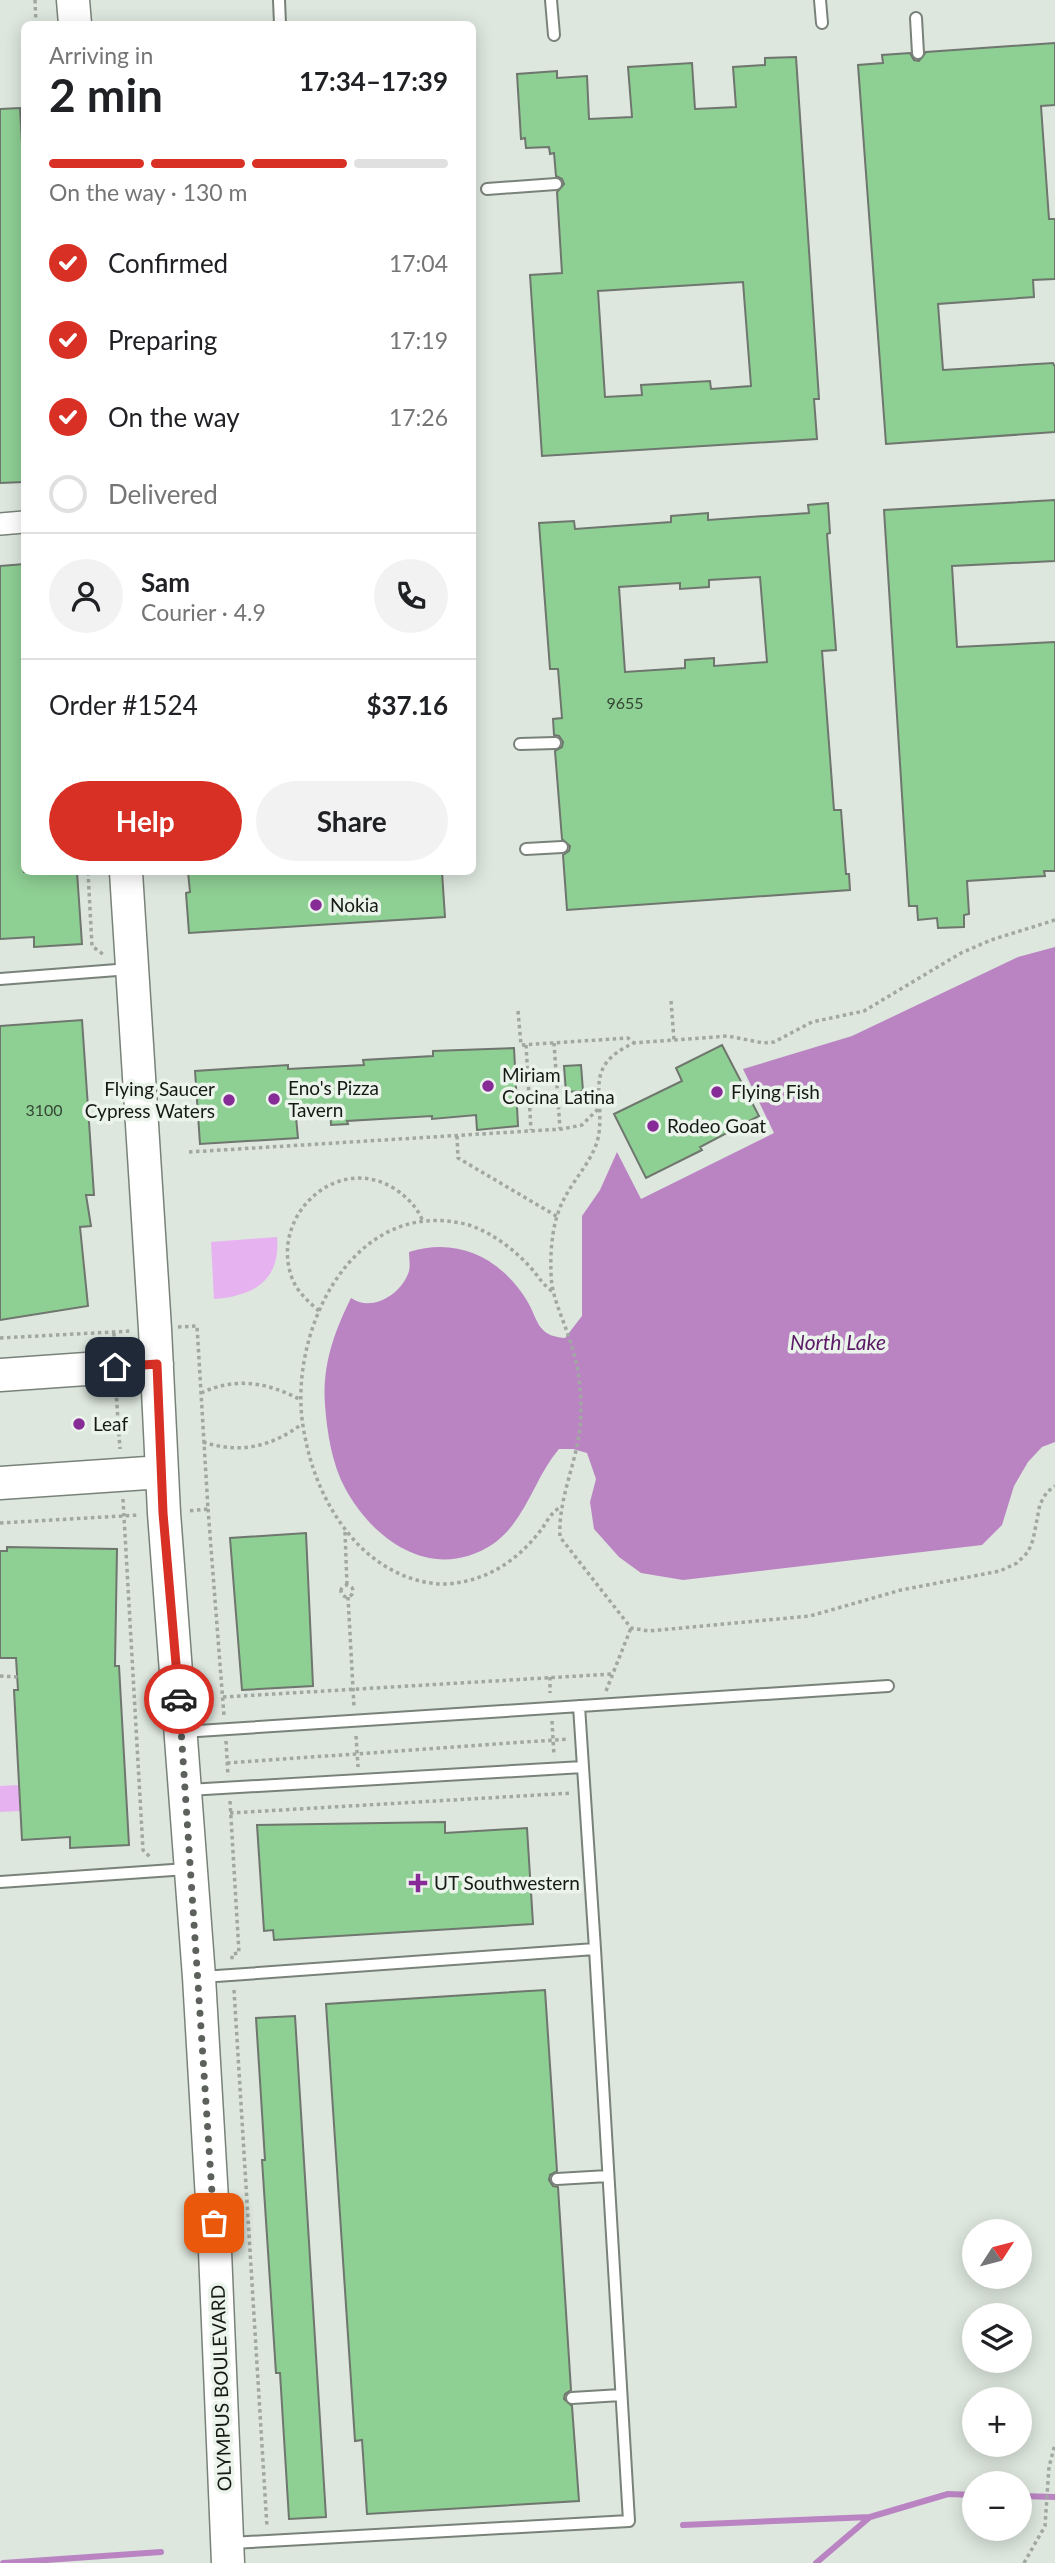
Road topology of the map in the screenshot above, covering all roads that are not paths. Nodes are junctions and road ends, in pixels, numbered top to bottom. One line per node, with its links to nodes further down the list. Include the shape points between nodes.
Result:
1 (73, 0): 6 (street)
2 (279, 0): 7 (lane)
3 (551, 0): 9 (lane)
4 (820, 0): 8 (lane)
5 (916, 18): 10 (lane)
6 (75, 21)
7 (280, 21)
8 (822, 23)
9 (554, 35)
10 (918, 53)
11 (556, 184): 12 (lane)
12 (487, 188)
13 (21, 522): 14 (street)
14 (0, 524)
15 (555, 743): 16 (lane)
16 (520, 744)
17 (562, 847): 18 (lane)
18 (526, 849)
19 (126, 875): 20 (street, OLYMPUS BOULEVARD)
20 (132, 969): 21 (lane); 22 (street, OLYMPUS BOULEVARD)
21 (0, 979)
22 (157, 1364): 23 (street); 24 (street, OLYMPUS BOULEVARD)
23 (0, 1375)
24 (162, 1472): 25 (street); 28 (street, OLYMPUS BOULEVARD)
25 (0, 1483)
26 (888, 1686): 27 (lane)
27 (579, 1706): 28 (lane); 29 (lane)
28 (181, 1732): 30 (street, OLYMPUS BOULEVARD)
29 (583, 1767): 30 (lane); 33 (lane)
30 (186, 1791): 31 (street, OLYMPUS BOULEVARD)
31 (190, 1869): 32 (lane); 34 (street, OLYMPUS BOULEVARD)
32 (0, 1882)
33 (596, 1949): 34 (lane); 35 (lane)
34 (199, 1977): 39 (street, OLYMPUS BOULEVARD)
35 (608, 2176): 36 (lane); 37 (lane)
36 (557, 2179)
37 (621, 2395): 38 (lane); 39 (lane, via 629,2521 268,2541)
38 (572, 2398)
39 (227, 2553)

